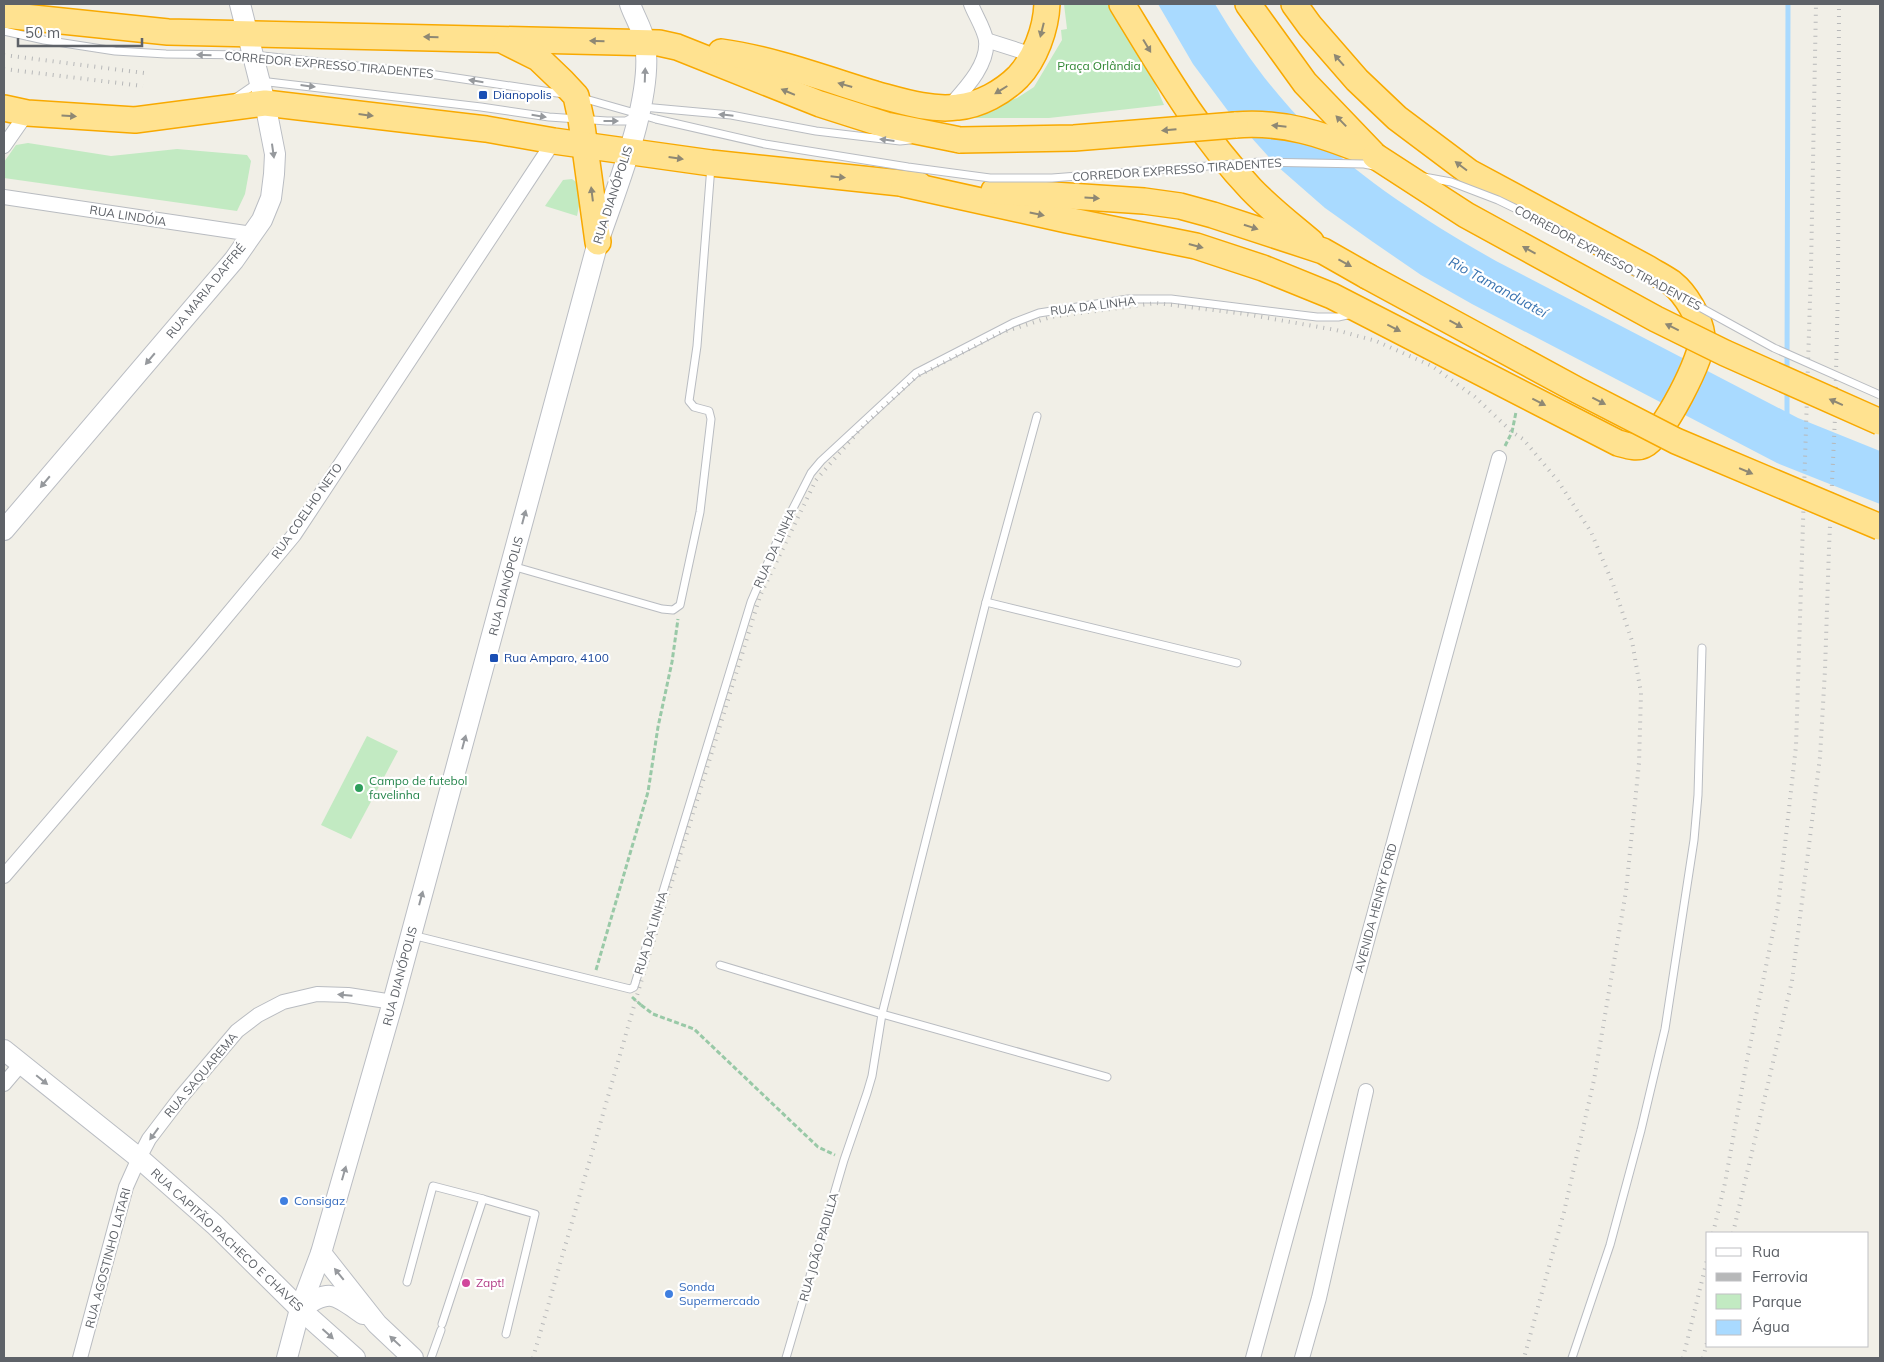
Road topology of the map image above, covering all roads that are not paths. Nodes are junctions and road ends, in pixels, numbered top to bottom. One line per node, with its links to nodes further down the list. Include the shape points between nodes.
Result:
1 (240, 4): 13 (street, RUA MARIA DAFFRÉ)
2 (630, 4): 12 (street, RUA DIANÓPOLIS)
3 (971, 4): 11 (street)
4 (1047, 4): 15 (highway, one-way to 15, via 1042,34)
5 (1122, 4): 32 (highway, one-way to 32, via 1195,122 1251,189)
6 (1248, 4): 26 (highway, one-way to 6, via 1304,84)
7 (1294, 4): 33 (highway, one-way to 7, via 1618,443 1633,446 1643,446 1653,439 1684,389 1702,344 1700,325 1673,284 1469,172 1397,118 1357,80)
8 (4, 15): 13 (highway)
9 (4, 32): 13 (lane, CORREDOR EXPRESSO TIRADENTES, one-way to 9, via 166,54 115,51)
10 (497, 38): 12 (highway, one-way to 10); 13 (highway, one-way to 13); 17 (highway, via 538,58 562,81)
11 (986, 40): 15 (street); 18 (street, via 978,70)
12 (645, 42): 14 (highway); 20 (street, RUA DIANÓPOLIS, one-way to 12, via 646,79)
13 (249, 44): 16 (street, RUA MARIA DAFFRÉ); 17 (lane, CORREDOR EXPRESSO TIRADENTES, one-way to 13, via 423,73)
14 (677, 47): 18 (highway, one-way to 14, via 892,98 732,54); 21 (highway, one-way to 14, via 886,125 820,104)
15 (1033, 54): 18 (highway, one-way to 18, via 1020,75 1001,91 973,103)
16 (263, 92): 17 (lane, CORREDOR EXPRESSO TIRADENTES, one-way to 17, via 481,107 549,117); 19 (highway, one-way to 16, via 135,120 219,109); 22 (highway, one-way to 22); 30 (street, RUA MARIA DAFFRÉ, one-way to 30, via 274,154 274,174 271,198)
17 (579, 108): 20 (lane, CORREDOR EXPRESSO TIRADENTES); 20 (lane, CORREDOR EXPRESSO TIRADENTES, one-way to 20, via 607,122 626,121); 23 (highway)
18 (949, 108)
19 (15, 111): 24 (street)
20 (639, 113): 21 (lane, one-way to 20, via 900,142 731,115); 25 (street, RUA DIANÓPOLIS); 34 (lane, CORREDOR EXPRESSO TIRADENTES, bridge, via 765,144 990,178 1052,178 1260,162 1364,164 1451,182 1498,200 1558,230 1774,348)
21 (935, 136): 26 (highway, one-way to 21, bridge, via 1299,128 1252,123 1074,138 960,140)
22 (554, 141): 23 (highway); 44 (street, RUA COELHO NETO, via 294,535)
23 (584, 145): 25 (highway); 31 (highway, one-way to 23)
24 (4, 146)
25 (628, 151): 27 (highway, one-way to 27); 31 (street, RUA DIANÓPOLIS)
26 (1375, 156): 36 (highway, one-way to 26, bridge, via 1656,319 1466,216)
27 (711, 163): 28 (highway, one-way to 28); 40 (lane, via 697,346 689,398 694,407 709,411 711,419 700,512 678,608 662,609)
28 (904, 184): 32 (highway, one-way to 32, via 1180,206); 33 (highway, one-way to 33, via 1196,246 1263,268)
29 (4, 197): 30 (street, RUA LINDÓIA)
30 (252, 234): 39 (street, RUA MARIA DAFFRÉ, one-way to 39, via 234,260)
31 (598, 242): 40 (street, RUA DIANÓPOLIS, one-way to 31)
32 (1323, 251): 38 (highway, one-way to 38, bridge, via 1676,441)
33 (1362, 312): 45 (lane, RUA DA LINHA, via 1318,317 1171,299 1128,299 1055,309 1012,323 907,380 831,450 811,473 782,530 751,602 635,986 630,989)
34 (1880, 395)
35 (1037, 416): 41 (lane, RUA JOÃO PADILLA)
36 (1880, 422)
37 (1499, 458): 67 (street, AVENIDA HENRY FORD)
38 (1880, 528)
39 (4, 530)
40 (511, 566): 45 (street, RUA DIANÓPOLIS, one-way to 40)
41 (986, 602): 43 (lane); 48 (lane, RUA JOÃO PADILLA)
42 (1702, 648): 69 (lane, via 1694,840 1665,1029 1610,1245)
43 (1236, 663)
44 (4, 876)
45 (411, 934): 47 (street, RUA DIANÓPOLIS)
46 (720, 965): 48 (lane)
47 (393, 1002): 54 (street, RUA SAQUAREMA, one-way to 54, via 317,994 283,1002 258,1014 237,1031 181,1097 149,1139); 56 (street, RUA DIANÓPOLIS, one-way to 47)
48 (882, 1014): 51 (lane); 66 (lane, RUA JOÃO PADILLA, via 872,1076)
49 (4, 1050): 50 (street, RUA CAPITÃO PACHECO E CHAVES)
50 (21, 1064): 52 (street); 54 (street, RUA CAPITÃO PACHECO E CHAVES, one-way to 54)
51 (1107, 1077)
52 (4, 1084)
53 (1366, 1091): 68 (street)
54 (139, 1158): 58 (street, RUA CAPITÃO PACHECO E CHAVES, via 215,1225); 61 (street, RUA AGOSTINHO LATARI, via 126,1187)
55 (483, 1199): 57 (lane, via 433,1186); 60 (lane, via 536,1214); 65 (lane)
56 (321, 1253): 58 (street, RUA DIANÓPOLIS); 59 (street, one-way to 56)
57 (407, 1282)
58 (300, 1309): 59 (street, via 320,1297 332,1296); 62 (street, RUA DIANÓPOLIS); 63 (street, RUA CAPITÃO PACHECO E CHAVES, one-way to 63)
59 (377, 1324): 64 (street, one-way to 59)
60 (506, 1334)
61 (80, 1358)
62 (287, 1358)
63 (355, 1358)
64 (414, 1358)
65 (431, 1358)
66 (786, 1358)
67 (1252, 1358)
68 (1302, 1358)
69 (1572, 1358)

